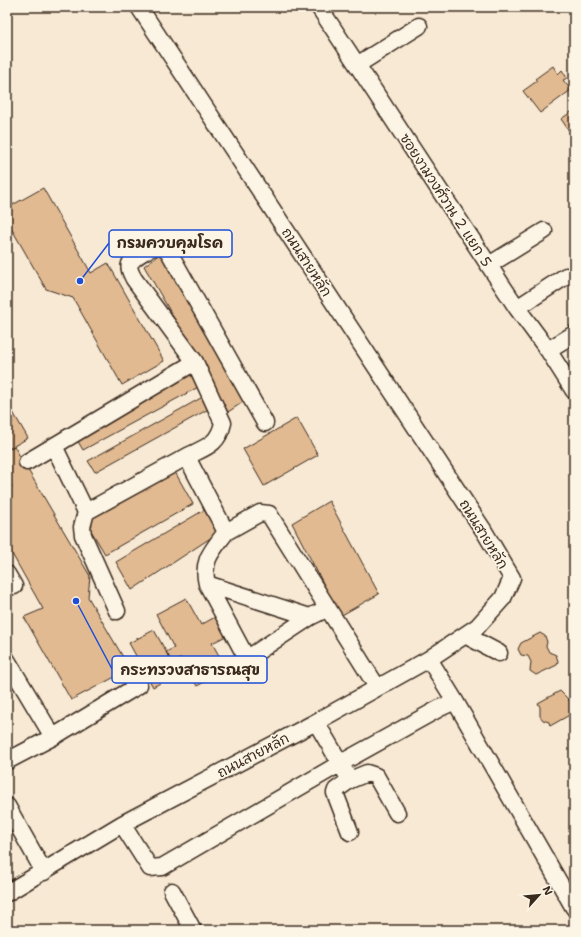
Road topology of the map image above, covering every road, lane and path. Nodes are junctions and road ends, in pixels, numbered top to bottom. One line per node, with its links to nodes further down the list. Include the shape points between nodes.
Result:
1 (139, 7): 23 (street, ถนนสายหลัก, via 484,531 512,578 503,598)
2 (319, 7): 4 (street, ซอยงามวงศ์วาน 2 แยก 5)
3 (419, 26): 4 (street)
4 (357, 65): 6 (street, ซอยงามวงศ์วาน 2 แยก 5)
5 (544, 231): 6 (street)
6 (489, 265): 8 (street, ซอยงามวงศ์วาน 2 แยก 5)
7 (566, 276): 8 (street)
8 (517, 308): 10 (street, ซอยงามวงศ์วาน 2 แยก 5)
9 (574, 334): 10 (street)
10 (548, 350): 12 (street, ซอยงามวงศ์วาน 2 แยก 5)
11 (195, 362): 13 (street, via 134,280 129,268 133,259 158,246 170,252); 14 (street); 15 (street, via 223,423 216,442)
12 (574, 391)
13 (265, 423)
14 (54, 446): 16 (street); 17 (street)
15 (188, 456): 17 (street); 18 (street)
16 (27, 462)
17 (86, 512): 21 (street, via 82,527 83,535)
18 (226, 532): 19 (street, via 204,566); 20 (street, via 260,513 268,514)
19 (207, 584): 22 (street); 22 (street, via 245,656 248,657)
20 (328, 608): 22 (street); 28 (street)
21 (117, 612)
22 (310, 617)
23 (465, 635): 24 (street); 25 (street, ถนนสายหลัก)
24 (499, 653)
25 (429, 659): 28 (street, ถนนสายหลัก); 29 (street)
26 (7, 660): 31 (street)
27 (139, 685): 31 (street)
28 (377, 687): 30 (street, ถนนสายหลัก)
29 (456, 701): 33 (street); 42 (street)
30 (316, 722): 33 (street); 37 (street, ถนนสายหลัก)
31 (53, 737): 32 (street)
32 (7, 761)
33 (341, 763): 34 (street); 37 (street, via 162,867 150,868)
34 (350, 780): 36 (street, via 368,773 376,776); 38 (street, via 335,793)
35 (7, 806): 39 (street)
36 (397, 814)
37 (122, 824): 39 (street, ถนนสายหลัก)
38 (350, 832)
39 (44, 872): 41 (street, ถนนสายหลัก)
40 (172, 892): 43 (street)
41 (7, 893)
42 (574, 908)
43 (193, 930)

